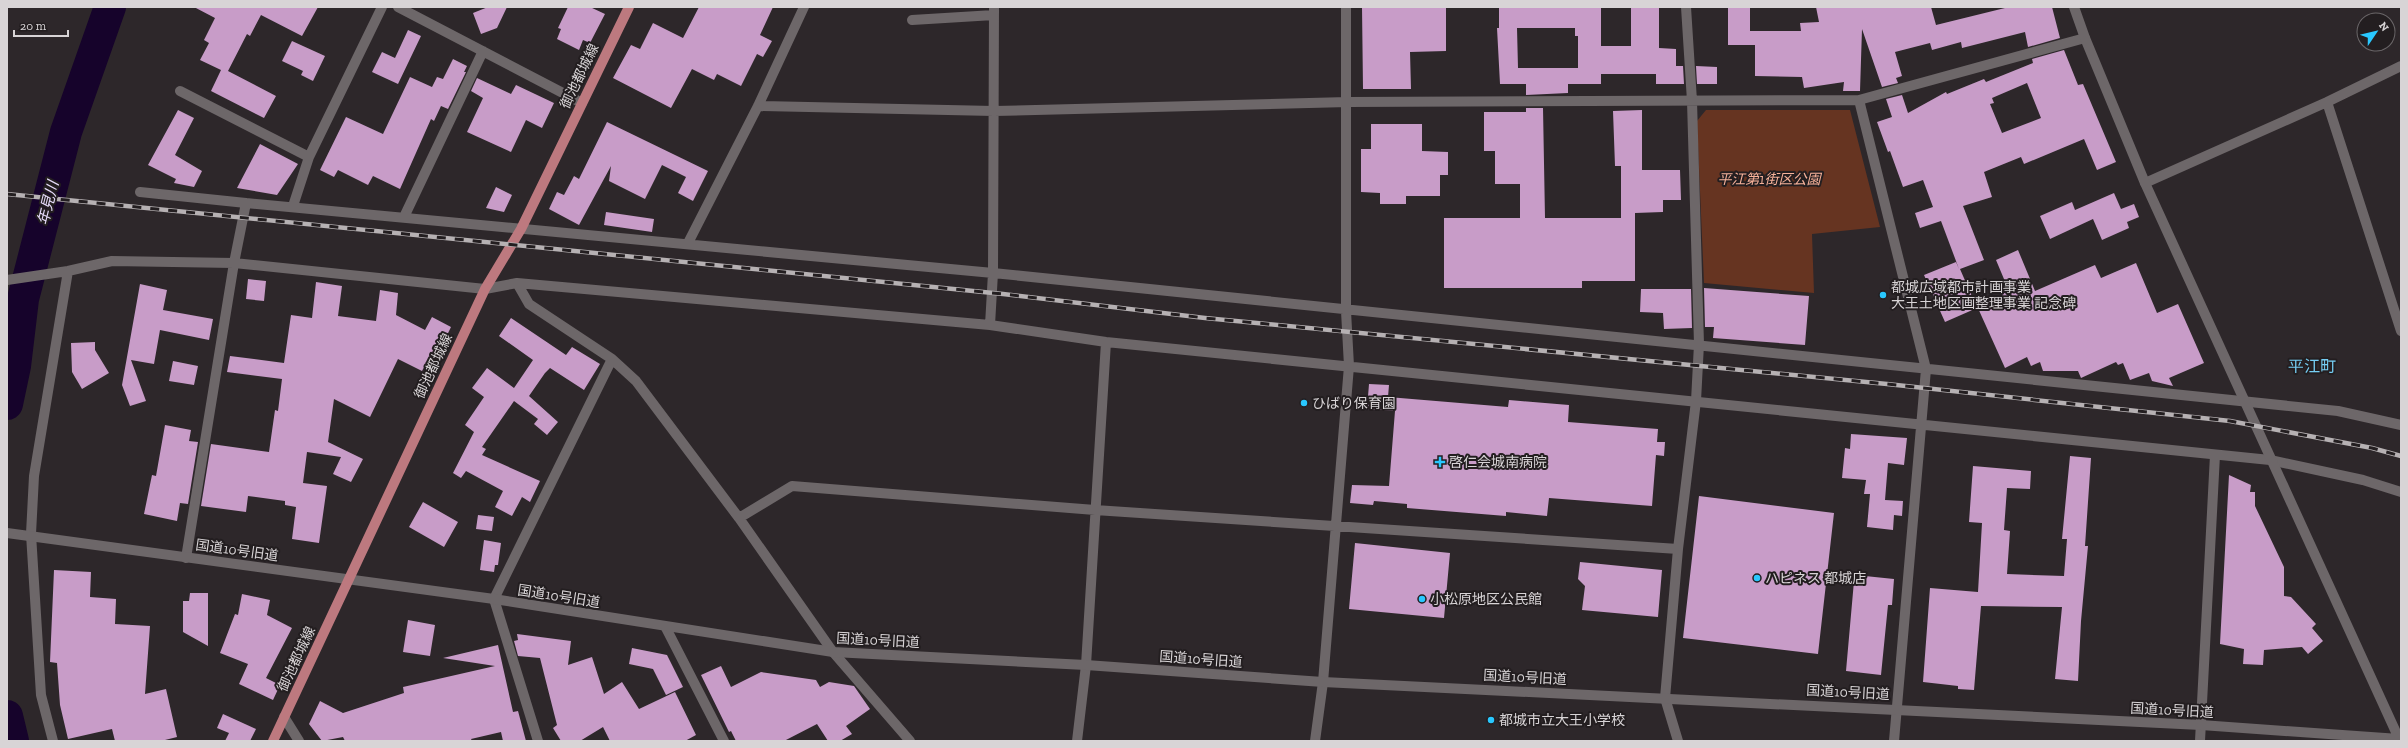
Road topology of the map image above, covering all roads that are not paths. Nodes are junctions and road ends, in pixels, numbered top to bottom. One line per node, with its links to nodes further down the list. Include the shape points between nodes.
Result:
1 (382, 7): 21 (street)
2 (398, 7): 11 (street)
3 (629, 7): 18 (main road, 御池都城線)
4 (804, 7): 19 (street)
5 (1346, 7): 16 (street)
6 (1686, 7): 15 (street)
7 (2074, 7): 10 (street)
8 (994, 11): 9 (street); 20 (street)
9 (912, 20)
10 (2084, 38): 14 (street); 22 (street)
11 (483, 51): 18 (street); 26 (street)
12 (2401, 66): 17 (street)
13 (180, 91): 21 (street)
14 (1860, 100): 15 (street); 42 (street)
15 (1692, 101): 16 (street); 39 (street)
16 (1348, 102): 20 (street); 35 (street)
17 (2327, 102): 22 (street); 37 (street)
18 (582, 103): 27 (main road, 御池都城線)
19 (758, 106): 20 (street); 28 (street)
20 (994, 111): 31 (street)
21 (309, 157): 25 (street)
22 (2144, 183): 44 (street)
23 (140, 192): 24 (street)
24 (246, 202): 25 (street); 29 (street)
25 (293, 206): 26 (street)
26 (404, 217): 27 (street)
27 (521, 229): 28 (street); 34 (main road, 御池都城線)
28 (688, 243): 31 (street)
29 (234, 263): 30 (street, via 112,261); 34 (street); 56 (street)
30 (68, 271): 32 (street); 54 (street, via 34,476)
31 (993, 273): 35 (street); 36 (street)
32 (7, 280)
33 (517, 283): 34 (street); 36 (street); 40 (street, via 529,304)
34 (485, 289): 57 (main road, 御池都城線)
35 (1346, 310): 39 (street); 41 (street)
36 (990, 325): 38 (street)
37 (2401, 331)
38 (1106, 342): 41 (street); 50 (street)
39 (1699, 344): 42 (street); 43 (street)
40 (612, 359): 51 (street, via 636,381); 58 (street)
41 (1349, 366): 43 (street); 52 (street)
42 (1926, 370): 44 (street); 45 (street)
43 (1696, 401): 45 (street); 55 (street)
44 (2243, 401): 46 (street, via 2338,411); 48 (street)
45 (1922, 423): 47 (street); 64 (street)
46 (2401, 425)
47 (2215, 455): 48 (street); 66 (street)
48 (2270, 460): 49 (street); 67 (street)
49 (2401, 493)
50 (1095, 510): 51 (street, via 792,486); 52 (street); 61 (street)
51 (739, 518): 60 (street)
52 (1337, 527): 55 (street); 62 (street)
53 (7, 532): 54 (street, 国道10号旧道)
54 (31, 534): 56 (street, 国道10号旧道); 68 (street, via 41,695)
55 (1678, 549): 63 (street)
56 (186, 558): 57 (street, 国道10号旧道)
57 (348, 580): 58 (street, 国道10号旧道); 65 (main road, 御池都城線)
58 (494, 599): 59 (street, 国道10号旧道); 71 (street)
59 (666, 628): 60 (street, 国道10号旧道); 72 (street)
60 (833, 652): 61 (street, 国道10号旧道); 73 (street)
61 (1086, 665): 62 (street, 国道10号旧道); 74 (street)
62 (1323, 682): 63 (street, 国道10号旧道); 75 (street)
63 (1665, 698): 64 (street, 国道10号旧道); 76 (street)
64 (1897, 709): 66 (street, 国道10号旧道); 77 (street)
65 (284, 717): 69 (main road, 御池都城線); 70 (street)
66 (2201, 725): 67 (street, 国道10号旧道); 78 (street)
67 (2400, 739)
68 (53, 741)
69 (273, 741)
70 (299, 741)
71 (538, 741)
72 (724, 741)
73 (910, 741)
74 (1077, 741)
75 (1315, 741)
76 (1678, 741)
77 (1894, 741)
78 (2200, 741)

